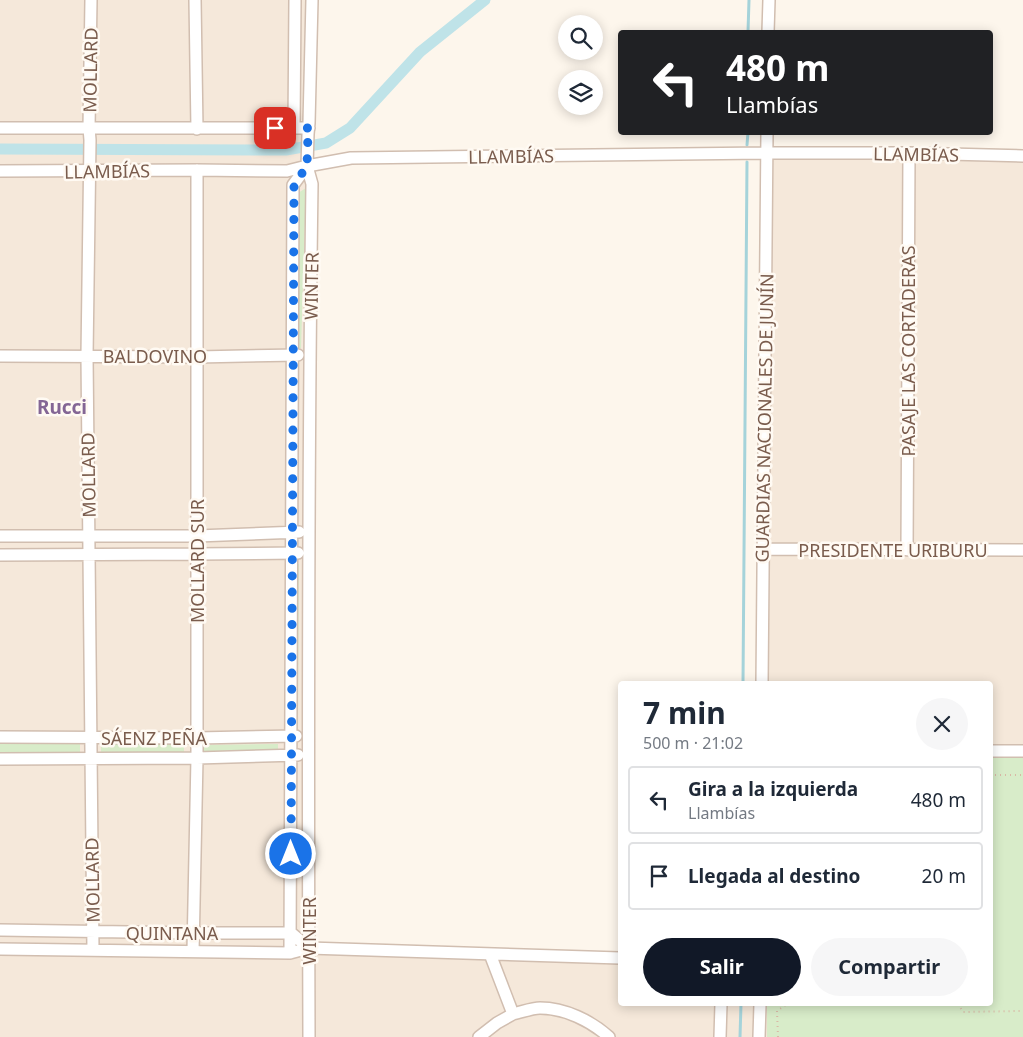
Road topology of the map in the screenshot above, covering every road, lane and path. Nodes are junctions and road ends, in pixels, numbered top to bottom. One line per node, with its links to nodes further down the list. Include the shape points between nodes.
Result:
1 (90, 0): 8 (street, MOLLARD)
2 (195, 0): 11 (street)
3 (296, 0): 9 (street)
4 (312, 0): 10 (street, WINTER)
5 (769, 0): 6 (street)
6 (768, 30)
7 (0, 128): 8 (street)
8 (89, 128): 11 (street); 19 (street, MOLLARD)
9 (294, 128): 10 (street); 11 (street)
10 (309, 128): 16 (street, WINTER)
11 (197, 129)
12 (767, 135): 13 (street, GUARDIAS NACIONALES DE JUNÍN)
13 (766, 153): 14 (street, LLAMBÍAS); 16 (street, LLAMBÍAS); 30 (street, GUARDIAS NACIONALES DE JUNÍN)
14 (909, 153): 15 (street, LLAMBÍAS); 31 (street, PASAJE LAS CORTADERAS)
15 (1023, 156)
16 (307, 161): 17 (street, LLAMBÍAS, via 287,171); 20 (street, WINTER, via 294,185); 21 (street, WINTER, via 312,184)
17 (197, 170): 19 (street, LLAMBÍAS); 24 (street, MOLLARD SUR)
18 (0, 172): 19 (street, LLAMBÍAS)
19 (89, 172): 23 (street, MOLLARD)
20 (293, 355): 21 (street, BALDOVINO); 24 (street, BALDOVINO); 25 (street, WINTER)
21 (310, 355): 26 (street, WINTER)
22 (0, 356): 23 (street, BALDOVINO)
23 (87, 356): 24 (street, BALDOVINO); 28 (street, MOLLARD)
24 (197, 357): 29 (street, MOLLARD SUR)
25 (292, 532): 26 (street); 29 (street); 33 (street, WINTER)
26 (308, 533): 34 (street, WINTER)
27 (0, 536): 28 (street)
28 (89, 536): 29 (street); 37 (street, MOLLARD)
29 (197, 536): 35 (street, MOLLARD SUR)
30 (763, 549): 31 (street, PRESIDENTE URIBURU); 38 (street, GUARDIAS NACIONALES DE JUNÍN)
31 (907, 550): 32 (street, PRESIDENTE URIBURU)
32 (1023, 550)
33 (292, 552): 34 (street); 35 (street); 39 (street, WINTER)
34 (308, 553): 41 (street, WINTER)
35 (197, 554): 37 (street); 43 (street, MOLLARD SUR)
36 (0, 555): 37 (street)
37 (89, 555): 42 (street, MOLLARD)
38 (762, 681)
39 (291, 736): 41 (street, SÁENZ PEÑA); 43 (street, SÁENZ PEÑA); 46 (street, WINTER)
40 (0, 737): 42 (street, SÁENZ PEÑA)
41 (308, 737): 47 (street, WINTER)
42 (91, 738): 43 (street, SÁENZ PEÑA); 50 (street, MOLLARD)
43 (197, 738): 48 (street, MOLLARD SUR)
44 (993, 751): 45 (street)
45 (1023, 752)
46 (291, 755): 47 (street, SÁENZ PEÑA); 48 (street, SÁENZ PEÑA); 56 (street, WINTER)
47 (308, 756): 57 (street, WINTER)
48 (197, 758): 50 (street, SÁENZ PEÑA); 55 (street, MOLLARD SUR)
49 (0, 759): 50 (street, SÁENZ PEÑA)
50 (91, 759): 54 (street, MOLLARD)
51 (1023, 775): 52 (path)
52 (993, 776)
53 (0, 930): 54 (street, QUINTANA)
54 (92, 932): 55 (street, QUINTANA); 59 (street, MOLLARD)
55 (194, 933): 56 (street, QUINTANA); 60 (street, MOLLARD SUR)
56 (291, 933): 57 (street); 61 (street, WINTER)
57 (309, 948): 61 (street, QUINTANA); 62 (street, QUINTANA); 72 (street, WINTER)
58 (0, 949): 59 (street, QUINTANA)
59 (93, 950): 60 (street, QUINTANA)
60 (193, 951): 61 (street, QUINTANA)
61 (290, 953)
62 (490, 954): 63 (street, QUINTANA); 71 (street)
63 (618, 958)
64 (721, 1006): 75 (street)
65 (760, 1006): 76 (street)
66 (777, 1006): 69 (path)
67 (784, 1006): 69 (path)
68 (959, 1006): 70 (path, via 963,1012)
69 (777, 1011): 77 (path)
70 (1023, 1012)
71 (513, 1014): 73 (street); 74 (street, via 539,1008 557,1010 584,1020)
72 (309, 1037)
73 (479, 1037)
74 (609, 1037)
75 (720, 1037)
76 (759, 1037)
77 (778, 1037)

